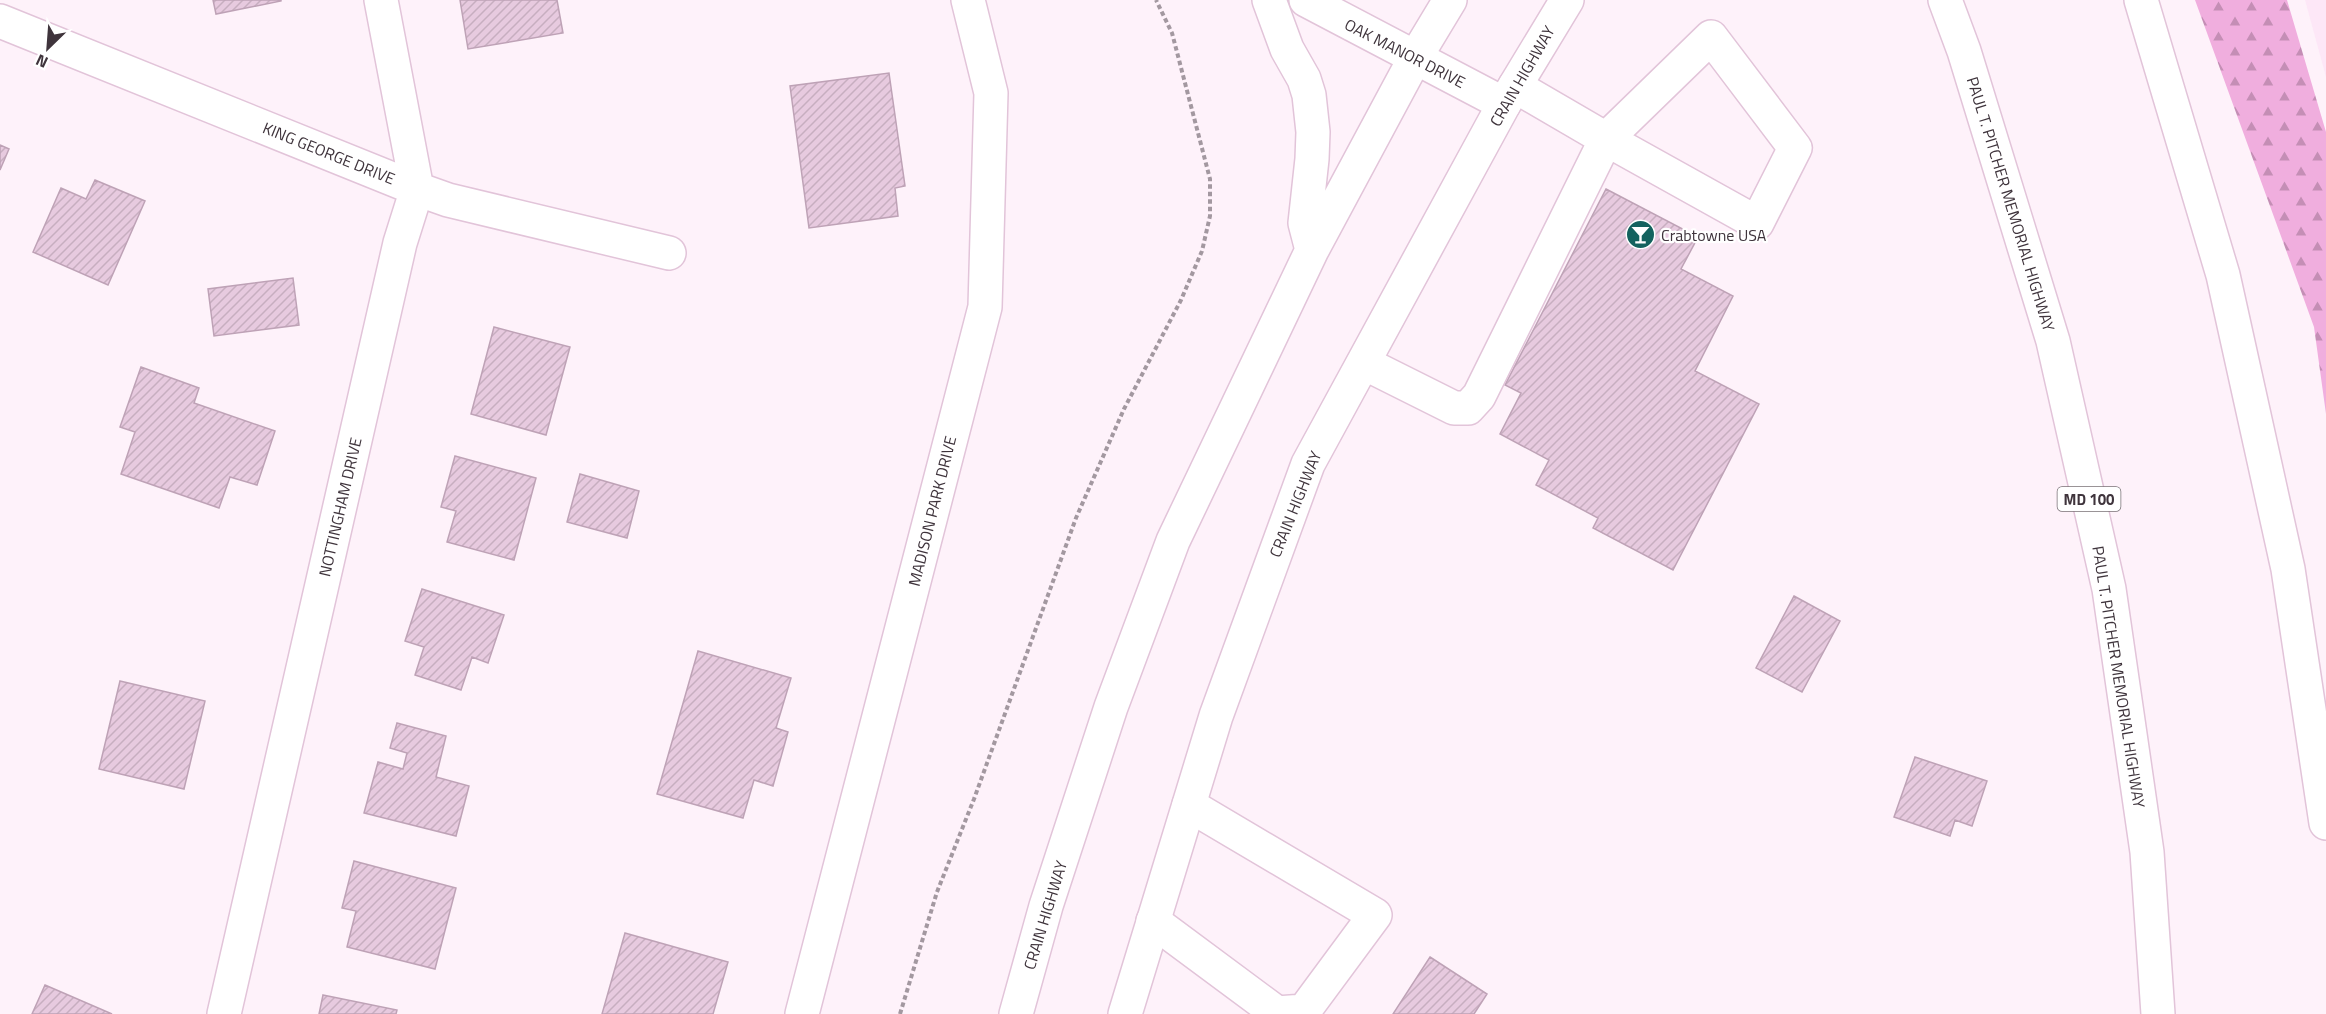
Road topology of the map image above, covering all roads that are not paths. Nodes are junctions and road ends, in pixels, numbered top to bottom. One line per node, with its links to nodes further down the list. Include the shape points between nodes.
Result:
1 (381, 0): 13 (main road, NOTTINGHAM DRIVE)
2 (968, 0): 21 (main road, MADISON PARK DRIVE, via 991,93 985,307)
3 (1269, 0): 14 (main road, via 1309,94 1313,132 1305,223)
4 (1306, 0): 10 (main road, OAK MANOR DRIVE)
5 (1450, 0): 10 (main road, CRAIN HIGHWAY)
6 (1567, 0): 11 (main road, CRAIN HIGHWAY)
7 (1945, 0): 24 (main road, PAUL T. PITCHER MEMORIAL HIGHWAY / MD 100, via 2053,341 2109,589 2147,852)
8 (2141, 0): 18 (main road, via 2226,286 2288,568)
9 (0, 21): 13 (main road, KING GEORGE DRIVE)
10 (1415, 57): 11 (main road, OAK MANOR DRIVE); 14 (main road, CRAIN HIGHWAY)
11 (1510, 95): 12 (main road, OAK MANOR DRIVE); 16 (main road, CRAIN HIGHWAY)
12 (1606, 139): 12 (main road, OAK MANOR DRIVE, via 1711,37 1795,148 1758,223); 16 (main road, via 1479,396 1468,408 1454,408)
13 (417, 189): 15 (main road, KING GEORGE DRIVE, via 448,200); 20 (main road, NOTTINGHAM DRIVE, via 400,243)
14 (1312, 250): 22 (main road, CRAIN HIGHWAY, via 1173,541 1111,707 1046,906)
15 (669, 253)
16 (1364, 363): 17 (main road, CRAIN HIGHWAY, via 1308,464 1216,716)
17 (1189, 805): 19 (main road, CRAIN HIGHWAY); 19 (main road, via 1375,915 1304,1011 1277,1013)
18 (2326, 823)
19 (1153, 921): 23 (main road, CRAIN HIGHWAY)
20 (224, 1014)
21 (802, 1014)
22 (1016, 1014)
23 (1125, 1014)
24 (2158, 1014)

